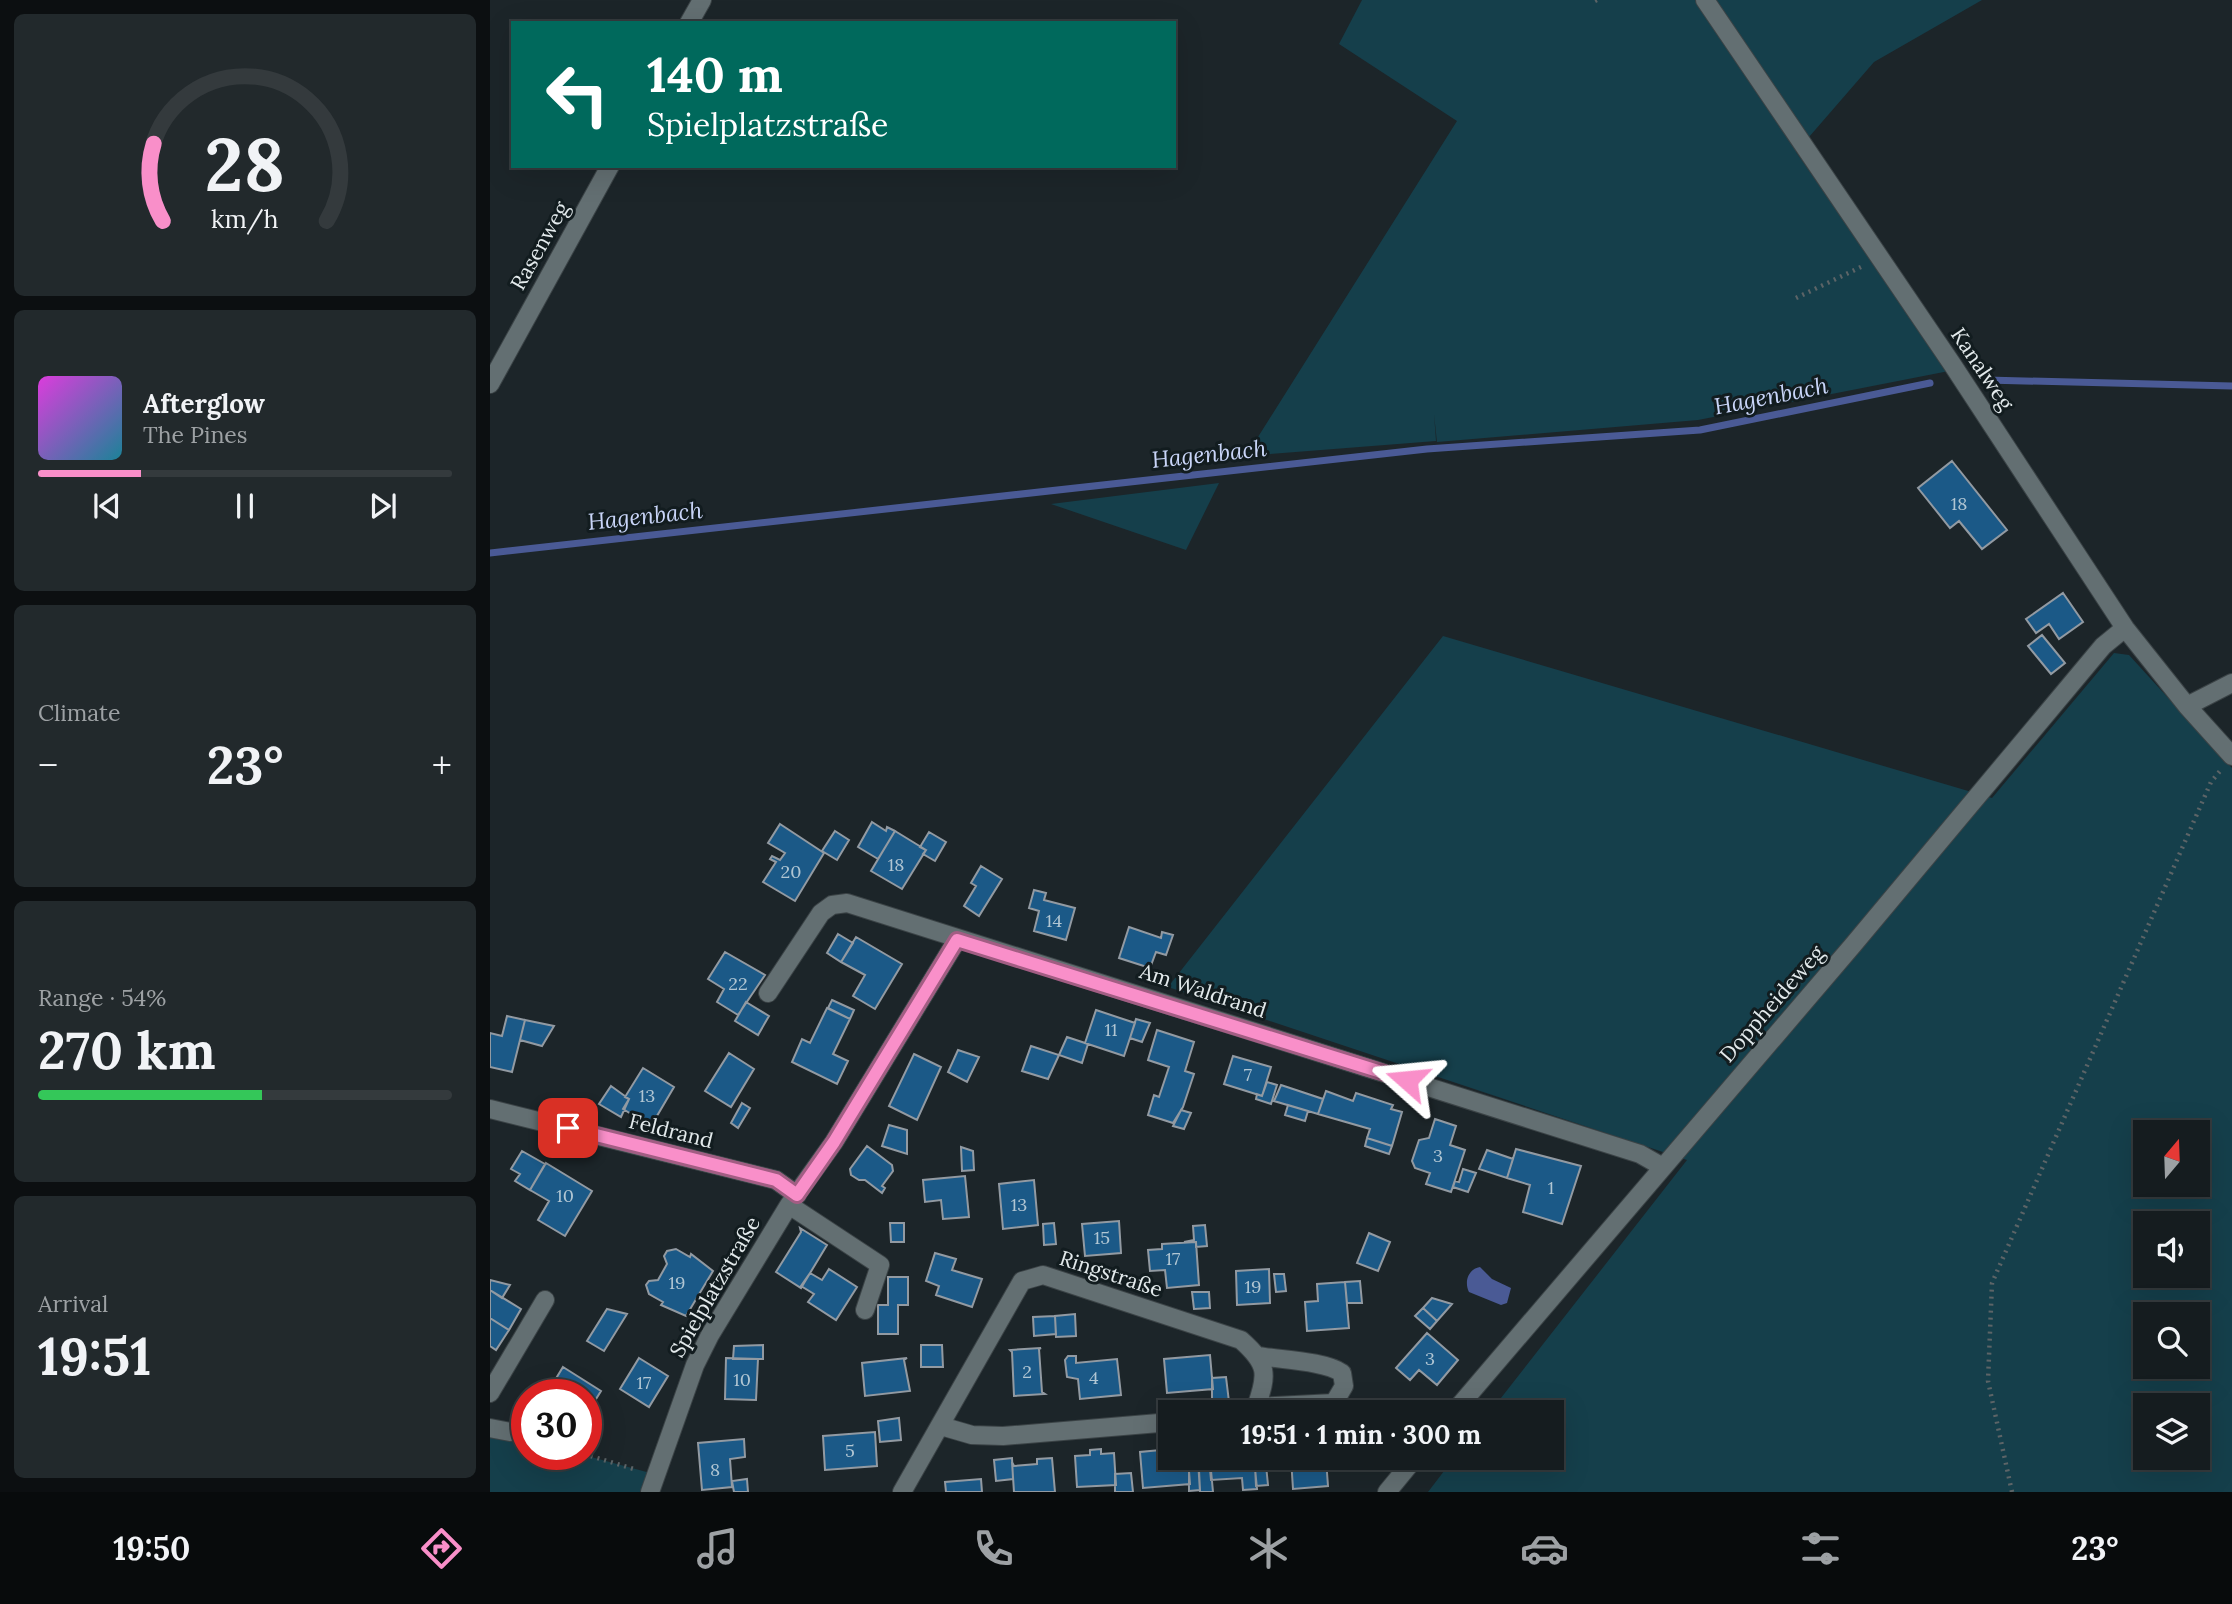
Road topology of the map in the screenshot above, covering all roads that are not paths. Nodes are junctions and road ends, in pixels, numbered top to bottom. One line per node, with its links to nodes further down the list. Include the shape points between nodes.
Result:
1 (702, 0): 3 (street)
2 (1705, 0): 6 (street, Kanalweg)
3 (690, 21)
4 (609, 168): 5 (street, Rasenweg)
5 (490, 384)
6 (2125, 628): 8 (street, Kanalweg); 13 (street, Doppheideweg, via 2103,646 1853,946)
7 (2232, 683): 8 (street)
8 (2187, 706): 9 (street, Kanalweg)
9 (2228, 761)
10 (957, 940): 11 (street, Am Waldrand, via 847,903 832,905 821,913); 13 (street, Am Waldrand, via 1640,1154); 14 (street, Spielplatzstraße, via 834,1142)
11 (768, 993)
12 (490, 1109): 14 (street, Feldrand, via 776,1180)
13 (1661, 1166): 21 (street, Doppheideweg)
14 (793, 1200): 16 (street, Feldrand, via 880,1265); 27 (street, Spielplatzstraße, via 695,1365)
15 (545, 1300): 18 (street)
16 (865, 1310)
17 (1259, 1356): 19 (street, Ringstraße, via 1265,1382); 20 (street, Ringstraße, via 1329,1364 1342,1373 1344,1386); 23 (street, Ringstraße, via 1241,1340 1042,1275 1023,1281)
18 (490, 1393)
19 (1255, 1400)
20 (1336, 1400)
21 (1464, 1400)
22 (1158, 1423): 23 (street, via 1003,1436 972,1435)
23 (941, 1426): 28 (street, Ringstraße)
24 (490, 1428): 25 (street)
25 (510, 1432)
26 (1405, 1470): 29 (street)
27 (652, 1483)
28 (902, 1492)
29 (1387, 1492)

